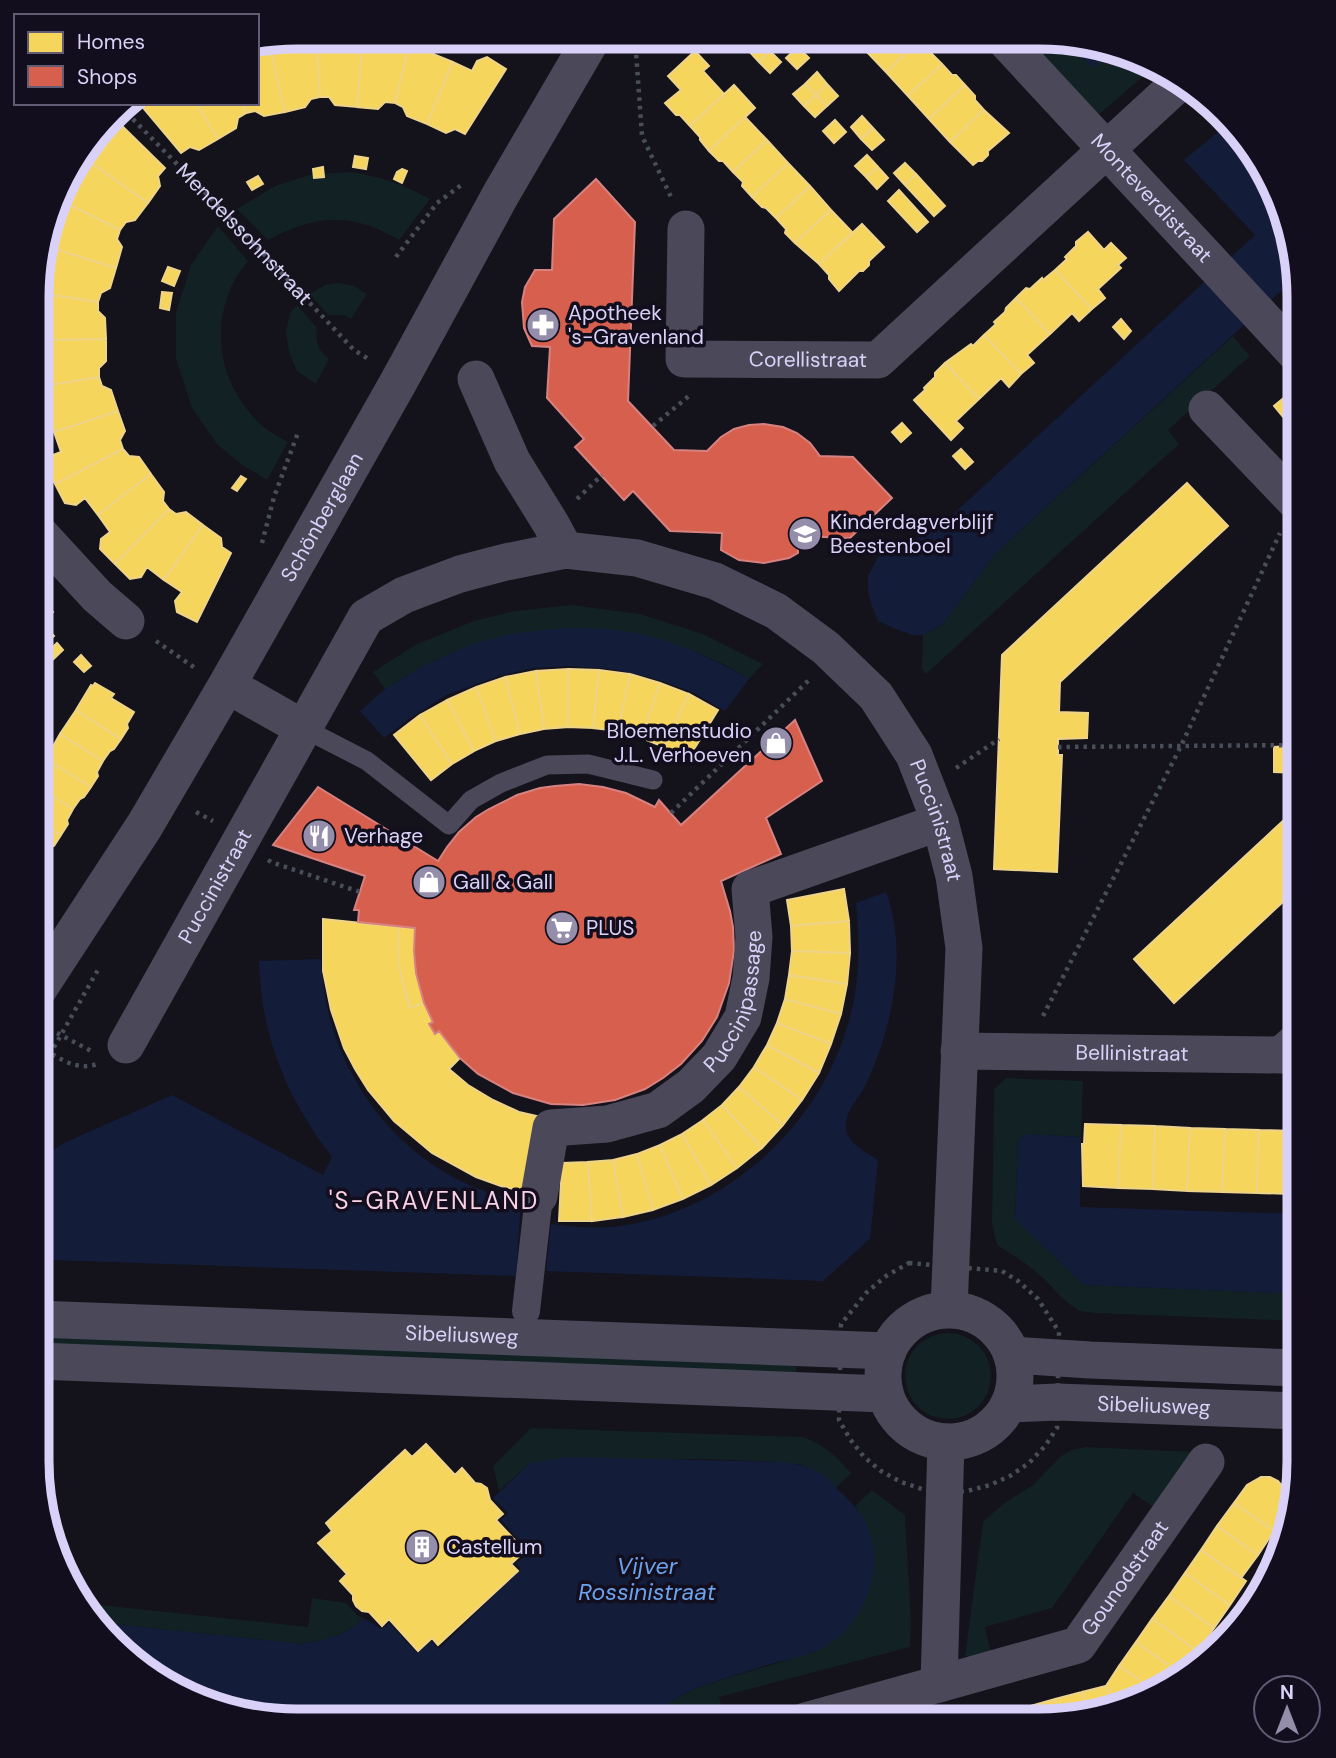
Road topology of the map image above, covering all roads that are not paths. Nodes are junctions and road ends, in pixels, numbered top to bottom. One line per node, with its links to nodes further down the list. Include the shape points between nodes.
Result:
1 (1013, 49): 4 (street, Monteverdistraat)
2 (585, 50): 13 (street, Schönberglaan)
3 (1173, 88): 4 (street)
4 (1107, 149): 5 (street, Corellistraat, via 878,360 684,359); 6 (street, Monteverdistraat)
5 (686, 229)
6 (1287, 343)
7 (477, 379): 11 (street, via 512,461)
8 (1207, 409): 9 (street)
9 (1287, 490)
10 (49, 545): 12 (street)
11 (565, 550): 14 (street, Puccinistraat, via 460,574 404,595 366,617); 16 (street, Puccinistraat, via 638,558 715,581 776,611 876,696 914,755)
12 (126, 621)
13 (227, 685): 14 (street); 17 (street, Schönberglaan, via 145,825)
14 (303, 728): 15 (lane, via 367,761 449,825 471,800 547,765 587,764); 18 (street, Puccinistraat)
15 (653, 780)
16 (940, 822): 19 (street, Puccinistraat, via 954,876 964,948); 21 (street, Puccinipassage, via 750,889 751,978 743,1017 719,1057 691,1086 658,1110 607,1124 551,1128)
17 (49, 972)
18 (120, 1049)
19 (959, 1051): 20 (street, Bellinistraat, via 1281,1055); 22 (street, Puccinistraat)
20 (1286, 1051)
21 (539, 1196): 23 (street)
22 (949, 1309): 25 (street, via 912,1320); 26 (street, via 988,1322)
23 (526, 1311)
24 (49, 1319): 25 (street, Sibeliusweg)
25 (887, 1351): 29 (street)
26 (1012, 1355): 28 (street, Sibeliusweg); 30 (street, via 1015,1380)
27 (49, 1361): 29 (street, Sibeliusweg)
28 (1286, 1368)
29 (885, 1394): 32 (street, via 908,1428)
30 (1009, 1404): 31 (street, Sibeliusweg); 32 (street, via 987,1430)
31 (1286, 1411)
32 (946, 1442): 34 (street)
33 (1206, 1462): 34 (street, Gounodstraat, via 1078,1645)
34 (939, 1684): 35 (street, Gounodstraat)
35 (848, 1709)

